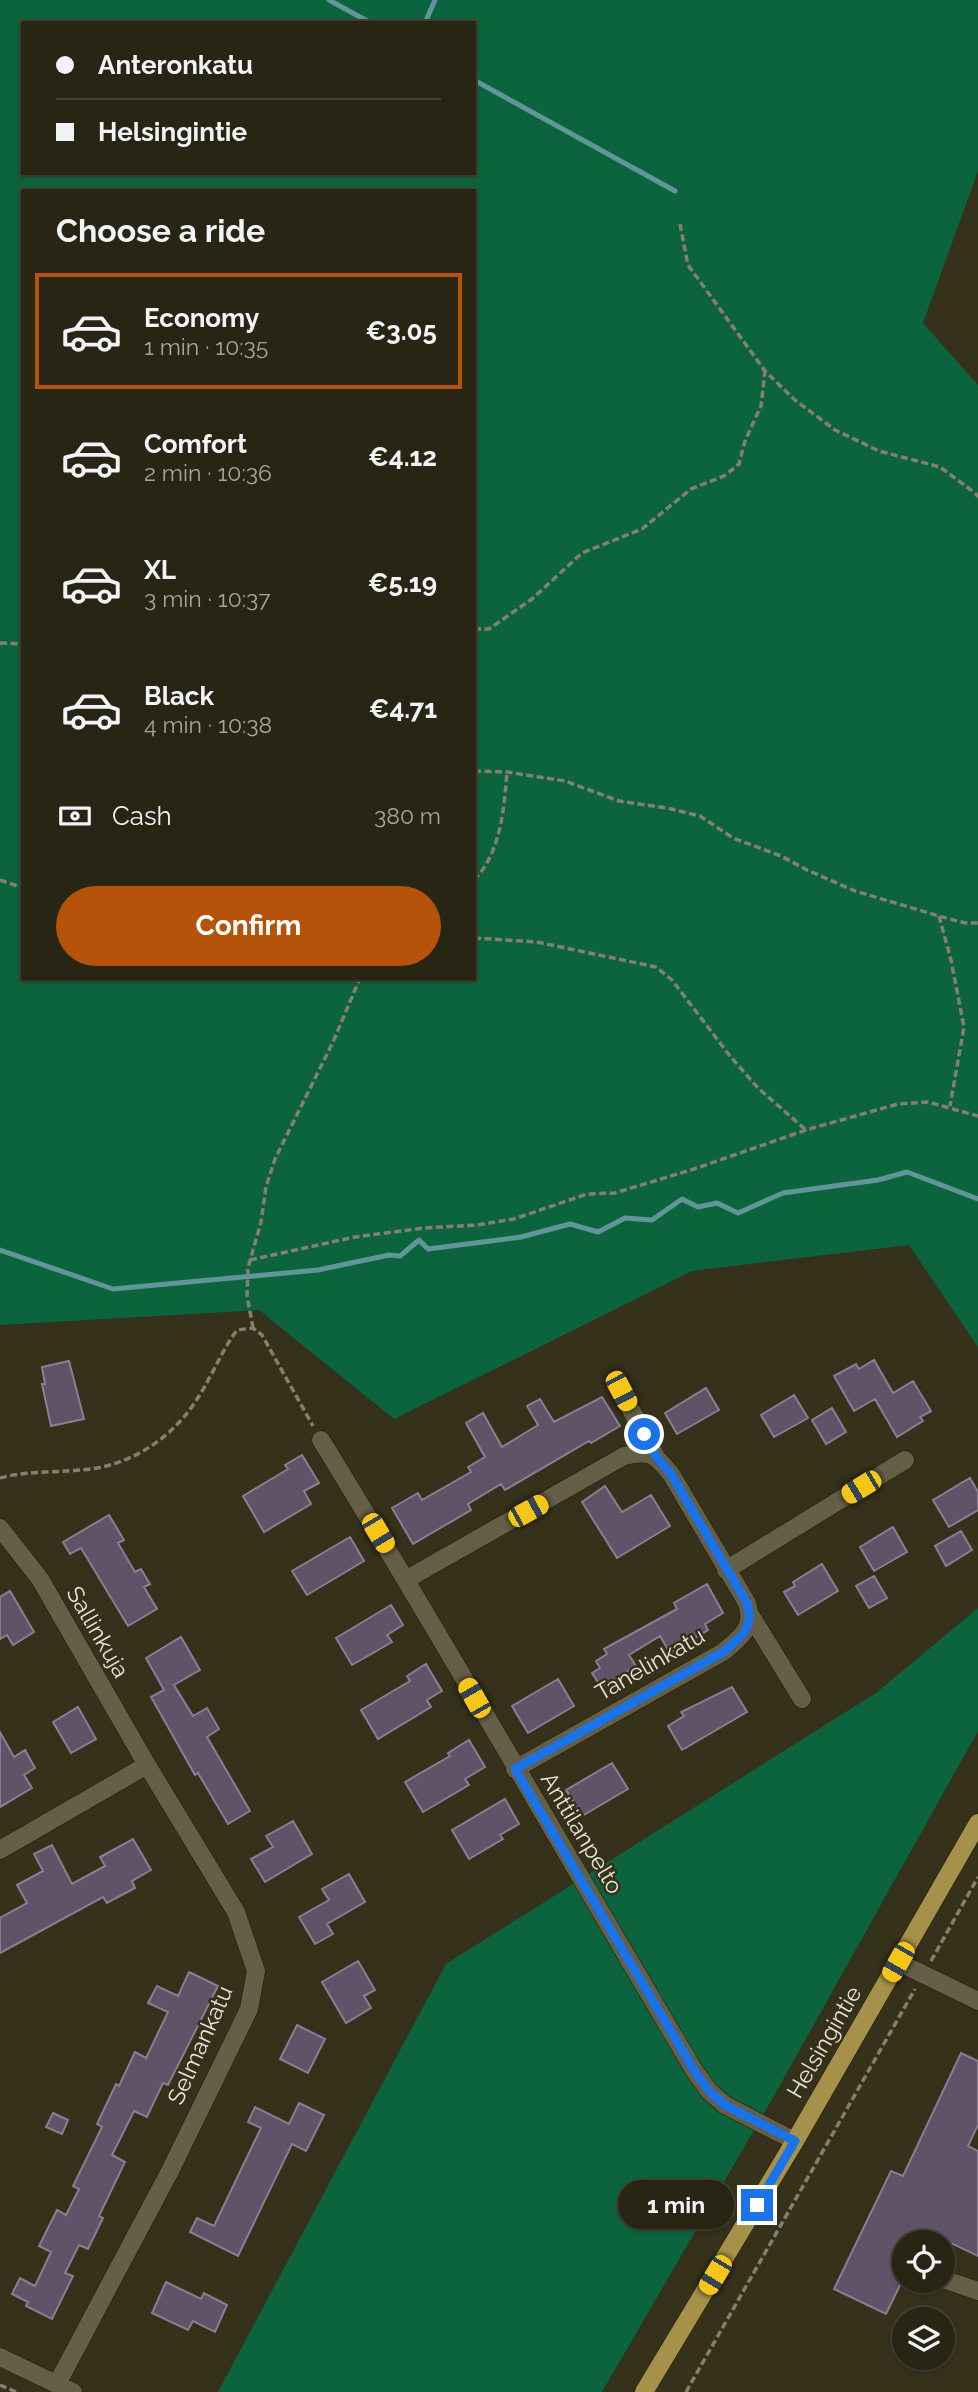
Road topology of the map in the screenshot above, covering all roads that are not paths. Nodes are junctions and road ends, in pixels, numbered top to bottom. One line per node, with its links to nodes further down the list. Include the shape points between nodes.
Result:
1 (621, 1391): 3 (street)
2 (321, 1440): 7 (street, Anttilanpelto)
3 (655, 1455): 6 (street, via 671,1474); 7 (street, via 624,1456)
4 (905, 1460): 6 (street)
5 (0, 1528): 10 (street, Sallinkuja, via 40,1579)
6 (726, 1570): 8 (street)
7 (407, 1579): 11 (street, Anttilanpelto)
8 (751, 1616): 9 (street); 11 (street, Tanelinkatu, via 743,1635 723,1652)
9 (802, 1699)
10 (147, 1765): 13 (street); 20 (street, Selmankatu, via 236,1912 256,1972 243,2021)
11 (515, 1769): 16 (street, Anttilanpelto, via 709,2091 725,2105)
12 (978, 1823): 14 (main road, Helsingintie)
13 (0, 1850)
14 (898, 1962): 15 (street); 16 (main road, Helsingintie)
15 (978, 2001)
16 (795, 2141): 21 (main road, Helsingintie)
17 (955, 2283): 18 (street)
18 (978, 2291)
19 (0, 2357): 20 (street)
20 (65, 2388)
21 (645, 2392)

